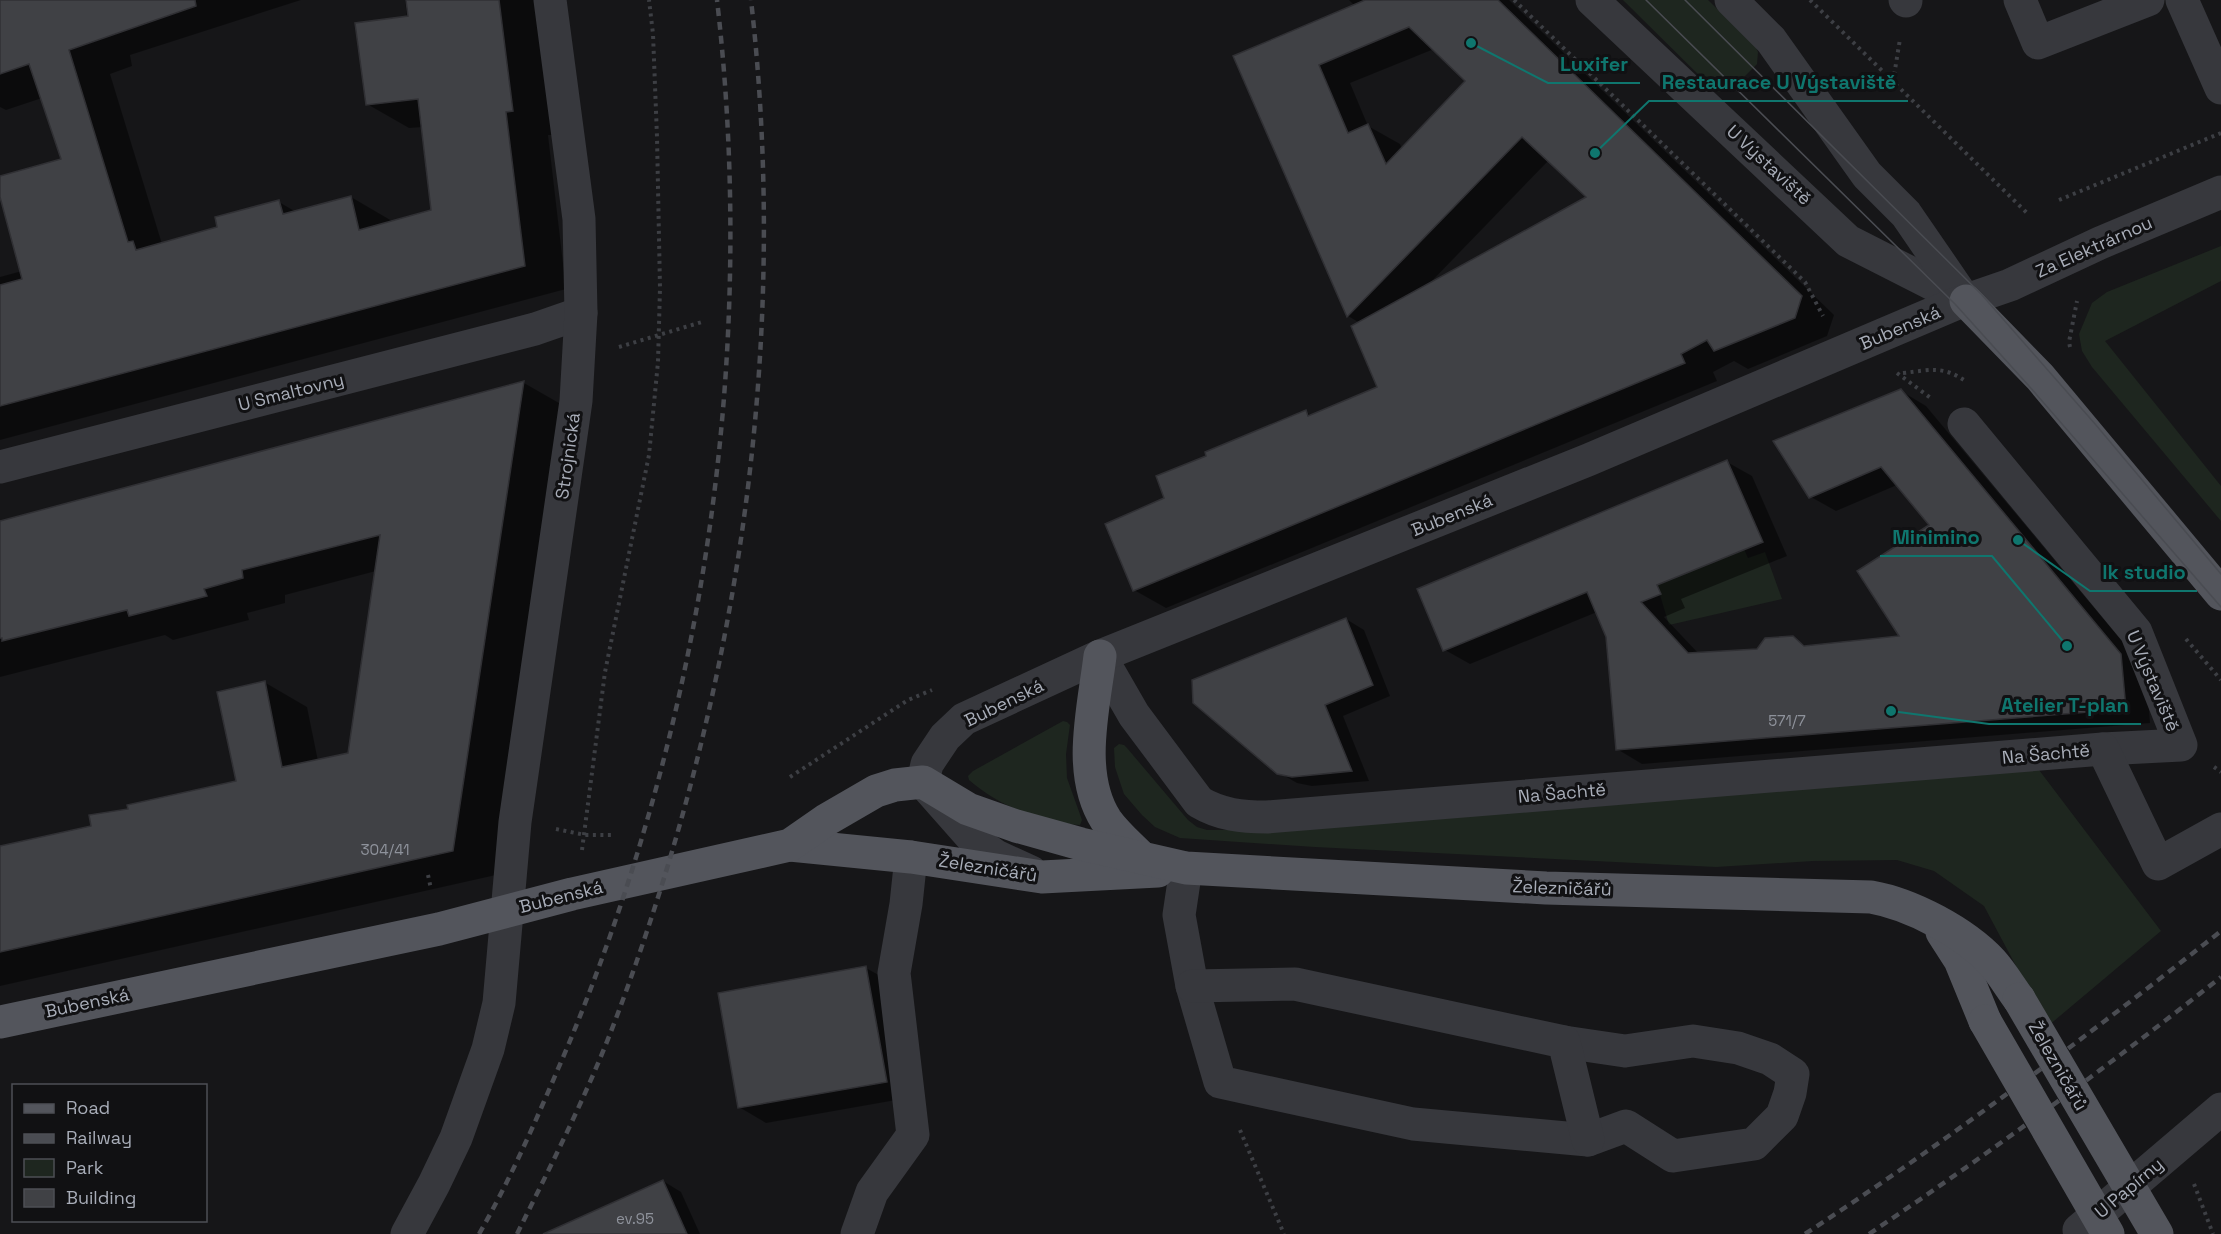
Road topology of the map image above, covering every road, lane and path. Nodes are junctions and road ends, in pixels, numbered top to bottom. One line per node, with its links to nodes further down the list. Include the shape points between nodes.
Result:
1 (550, 0): 17 (street, Strojnická, via 579,219)
2 (649, 0): 19 (path, via 657,137)
3 (1514, 0): 15 (path)
4 (1592, 0): 16 (street, U Výstaviště, via 1848,241)
5 (1731, 0): 16 (street, U Výstaviště, via 1771,40 1867,174 1906,214)
6 (1810, 0): 14 (path)
7 (2020, 0): 8 (street, via 2038,43)
8 (2148, 0)
9 (2182, 0): 10 (street)
10 (2221, 88)
11 (2221, 133): 13 (path)
12 (2221, 192): 16 (street, Za Elektrárnou)
13 (2059, 200)
14 (2028, 214)
15 (1805, 282)
16 (1966, 301): 23 (main road, U Výstaviště, via 2040,377); 24 (street, Bubenská, via 1588,460)
17 (582, 313): 20 (street, Strojnická); 22 (street, U Smaltovny, via 535,329)
18 (702, 322): 19 (path)
19 (659, 335): 20 (path); 29 (path, via 649,455 605,672)
20 (578, 359): 35 (street, Strojnická, via 576,401 515,822)
21 (1964, 424): 25 (street, U Výstaviště, via 2136,632)
22 (0, 467)
23 (2221, 594)
24 (1100, 656): 26 (street, Na Šachtě, via 1134,715 1199,802 1214,811 1240,817); 27 (street, Bubenská, via 964,719 945,737 927,764); 32 (main road, via 1092,720 1091,776 1096,799 1106,818)
25 (2181, 745): 26 (street, Na Šachtě)
26 (2103, 749): 28 (street, Na Šachtě, via 2158,864)
27 (923, 782): 30 (main road, Bubenská, via 876,791); 32 (main road, Železničářů, via 968,809 1016,826); 34 (street, via 976,842)
28 (2221, 829)
29 (585, 835)
30 (790, 845): 31 (main road, Železničářů); 35 (main road, Bubenská)
31 (911, 857): 34 (main road, Železničářů); 46 (street, via 894,973 913,1135 872,1192)
32 (1141, 857): 33 (main road, Železničářů)
33 (1186, 868): 34 (main road, Železničářů); 36 (main road, Železničářů, via 1546,888 1871,897 1917,910); 37 (street, via 1179,915)
34 (1042, 877)
35 (508, 910): 38 (main road, Bubenská, via 439,929); 45 (street, Strojnická, via 499,1003 488,1049 456,1138)
36 (1934, 921): 44 (main road, Železničářů, bridge, via 1960,960 1985,1021); 48 (main road, Železničářů, bridge, via 1991,961 2019,999)
37 (1192, 986): 39 (street, via 1295,984); 40 (street)
38 (0, 1022)
39 (1564, 1042): 42 (street); 42 (street, via 1625,1051 1693,1041 1738,1048 1770,1059 1793,1074 1782,1116 1754,1144 1673,1156 1626,1126)
40 (1220, 1082): 42 (street, via 1413,1124); 47 (path)
41 (2221, 1109): 43 (street, U Papírny)
42 (1588, 1140)
43 (2179, 1146): 44 (street, U Papírny); 49 (path, U Papírny)
44 (2094, 1232)
45 (407, 1234)
46 (857, 1234)
47 (1284, 1234)
48 (2157, 1234)
49 (2213, 1234)

